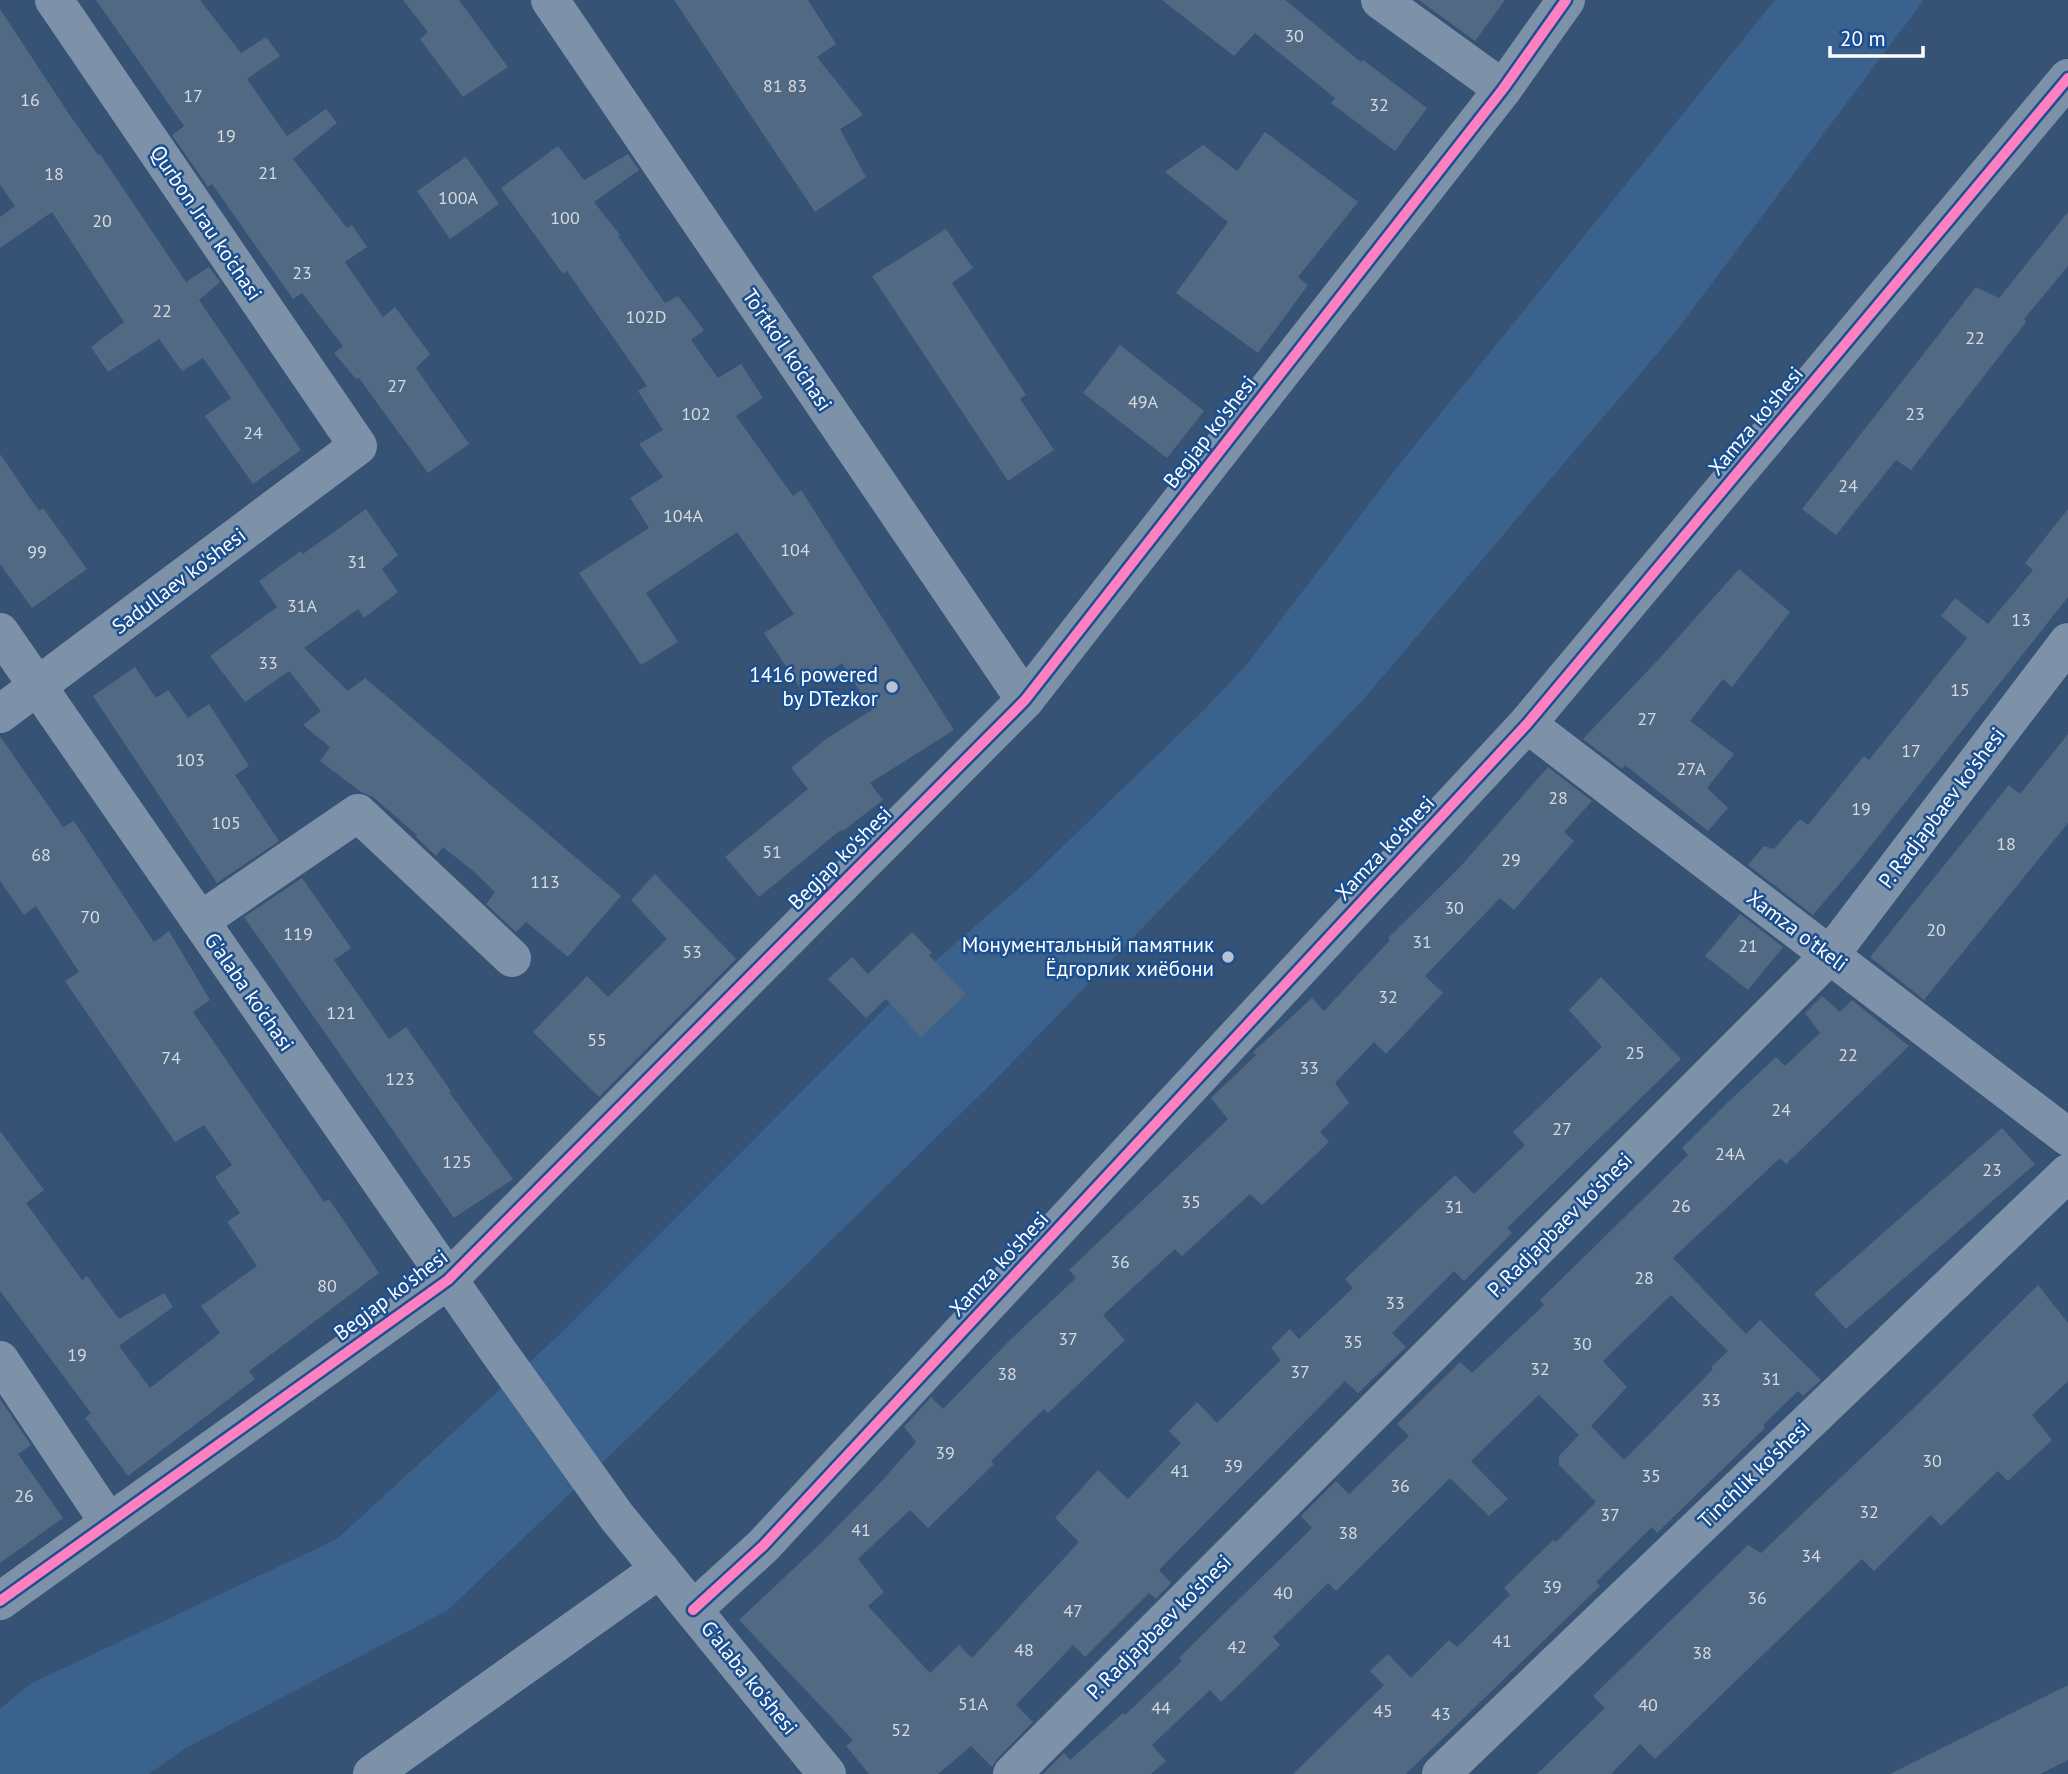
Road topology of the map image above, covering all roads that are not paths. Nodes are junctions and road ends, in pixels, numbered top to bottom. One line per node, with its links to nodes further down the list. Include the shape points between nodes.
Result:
1 (54, 0): 7 (street, Qurbon Jrau ko'chasi)
2 (550, 0): 11 (street, To'rtko'l ko'chasi)
3 (1380, 0): 6 (street)
4 (1566, 0): 6 (street, Begjap ko'shesi)
5 (2068, 78): 13 (street, Xamza ko'shesi)
6 (1503, 89): 11 (street, Begjap ko'shesi)
7 (358, 446): 10 (street, Sadullaev ko'shesi)
8 (0, 632): 10 (street, G'alaba ko'chasi)
9 (2068, 642): 15 (street, P. Radjapbaev ko'shesi)
10 (38, 687): 12 (street, Sadullaev ko'shesi); 14 (street, G'alaba ko'chasi)
11 (1025, 700): 19 (street, Begjap ko'shesi)
12 (0, 714)
13 (1527, 724): 15 (street, Xamza o'tkeli); 25 (street, Xamza ko'shesi, via 763,1546)
14 (200, 921): 16 (street, via 358,813); 19 (street, G'alaba ko'chasi)
15 (1830, 955): 17 (street, Xamza o'tkeli); 28 (street, P. Radjapbaev ko'shesi)
16 (512, 958)
17 (2068, 1137)
18 (2068, 1173): 29 (street, Tinchlik ko'shesi)
19 (448, 1280): 21 (street, G'alaba ko'chasi); 22 (street, Begjap ko'shesi)
20 (0, 1360): 22 (street)
21 (617, 1517): 23 (street, G'alaba ko'shesi)
22 (110, 1523): 24 (street, Begjap ko'shesi)
23 (660, 1569): 25 (street, G'alaba ko'shesi); 26 (street)
24 (0, 1601)
25 (693, 1610): 27 (street, G'alaba ko'shesi)
26 (372, 1774)
27 (827, 1774)
28 (1012, 1774)
29 (1441, 1774)

